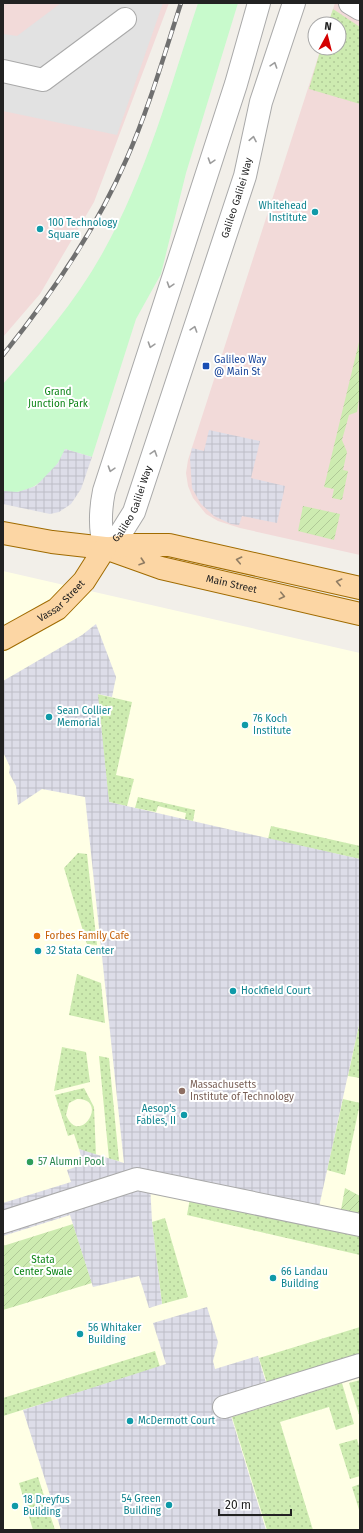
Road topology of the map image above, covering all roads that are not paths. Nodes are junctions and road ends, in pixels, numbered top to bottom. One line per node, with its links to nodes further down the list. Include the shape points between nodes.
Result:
1 (259, 3): 8 (street, Galileo Galilei Way, one-way to 8, via 236,84 104,491 100,534)
2 (294, 3): 8 (street, Galileo Galilei Way, one-way to 2, via 119,536 134,512 244,176 261,102)
3 (350, 3): 4 (street)
4 (360, 9)
5 (125, 19): 6 (street, via 44,80)
6 (3, 71)
7 (3, 533): 8 (main road, Main Street)
8 (106, 548): 9 (main road, Main Street, one-way to 8, via 169,545); 10 (main road, Main Street, one-way to 10, via 161,568); 11 (main road, Vassar Street, via 84,581 57,609)
9 (360, 588)
10 (360, 614)
11 (3, 639)
12 (3, 1222): 13 (street, via 137,1179)
13 (360, 1225)
14 (360, 1365): 15 (street)
15 (224, 1407)

